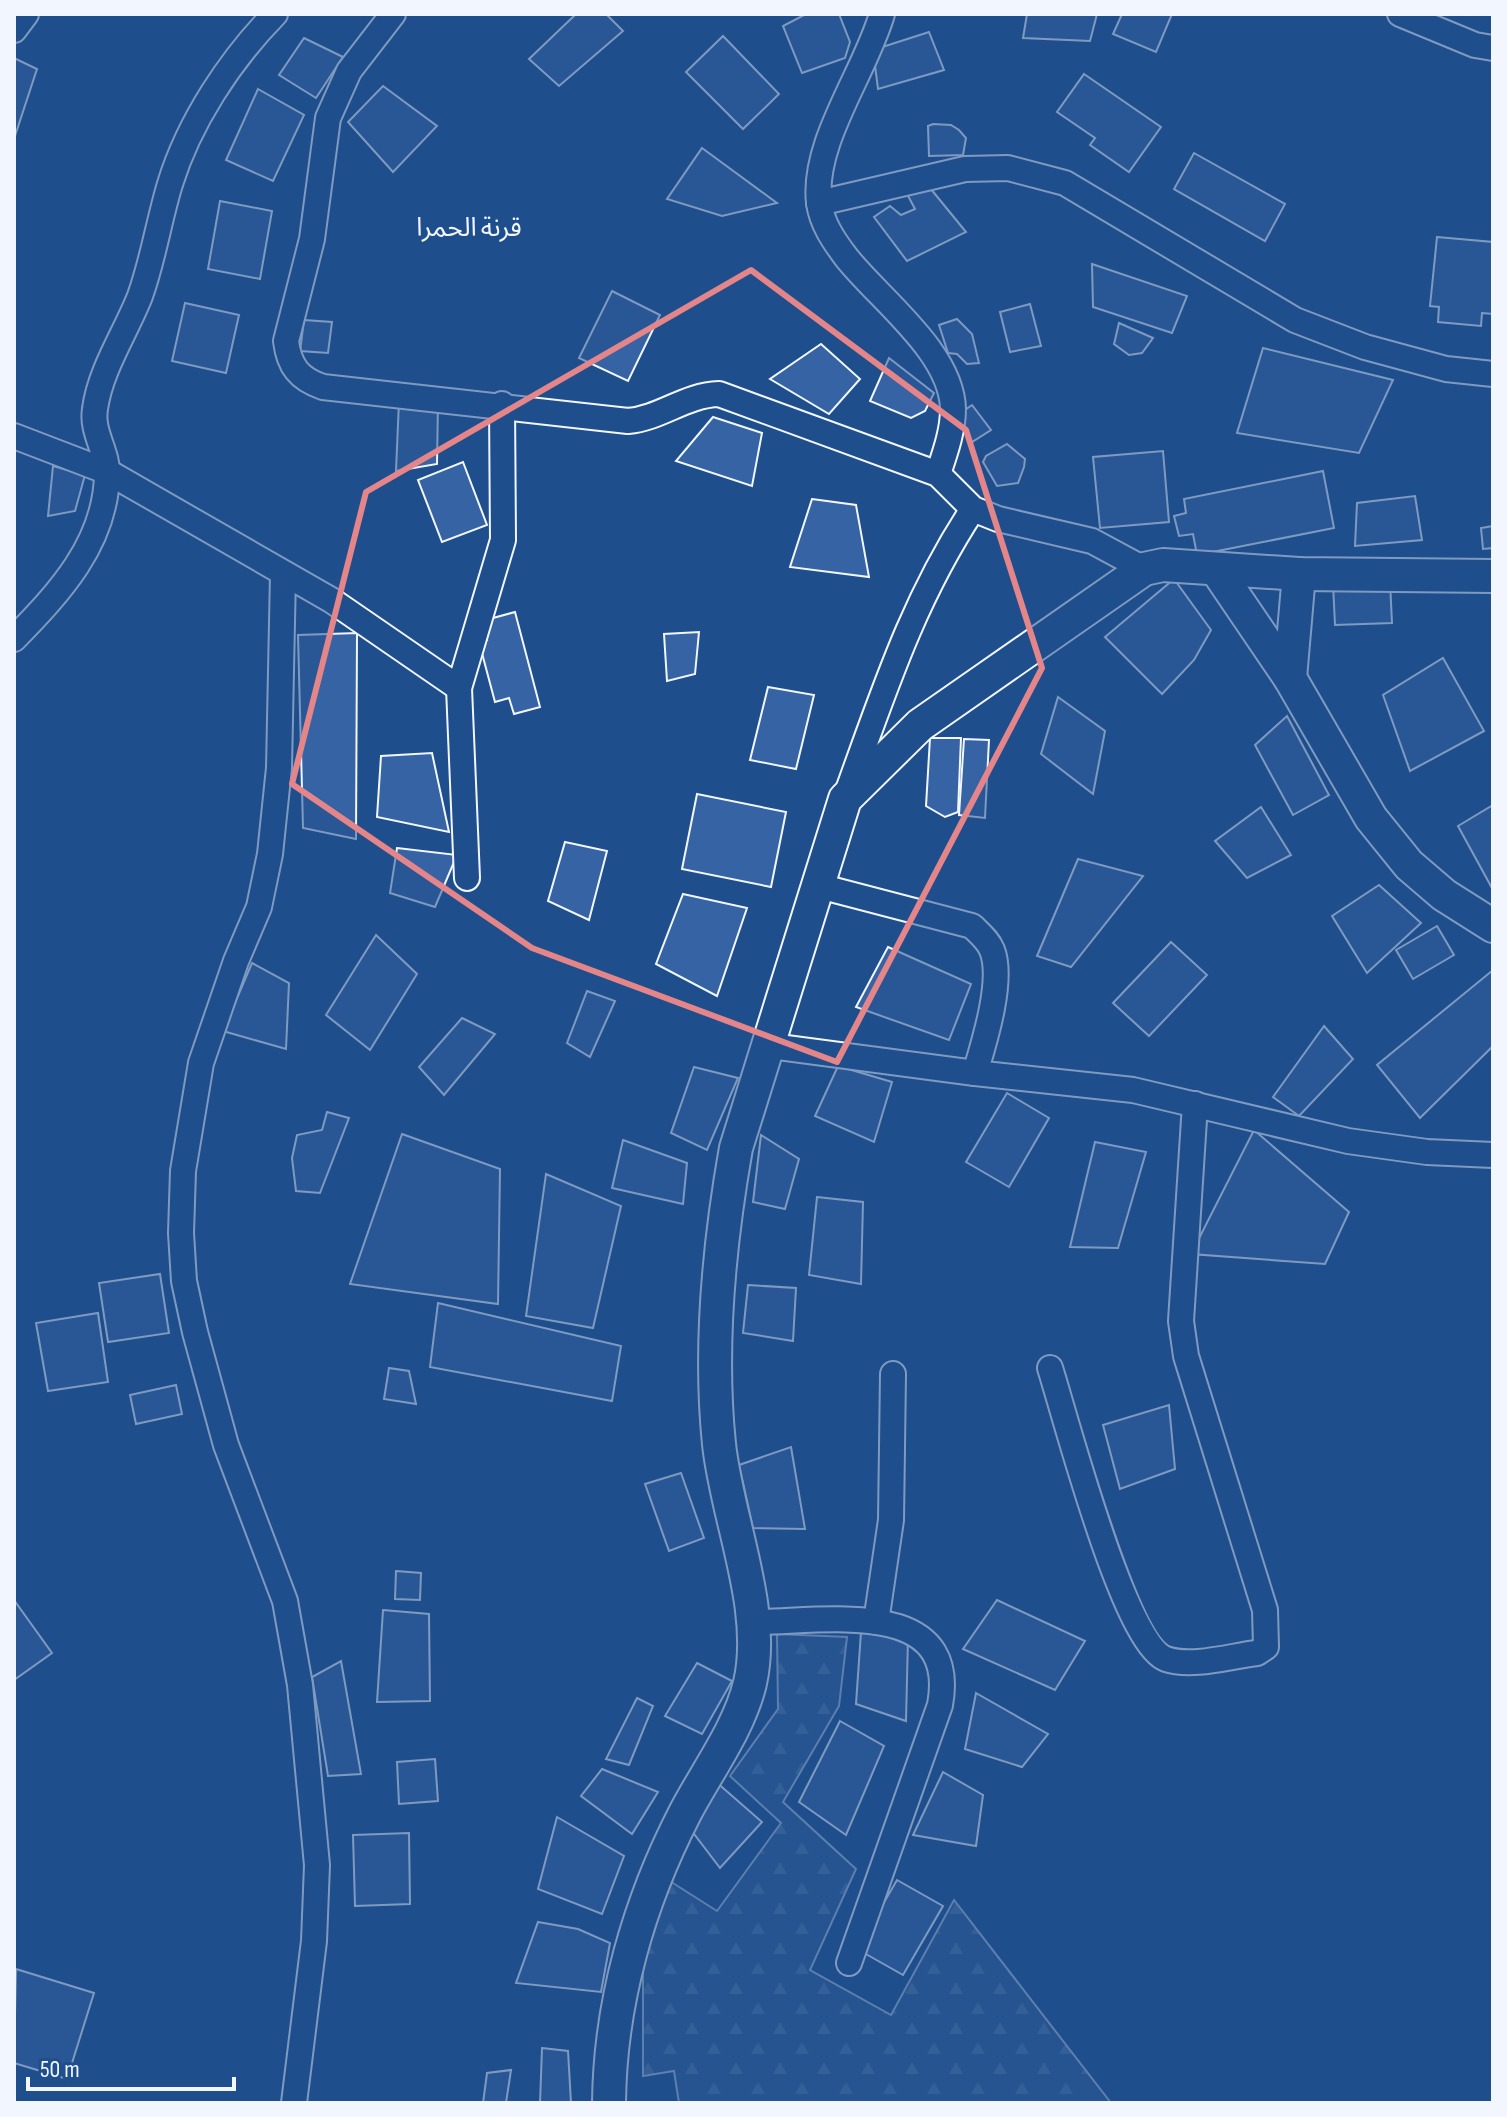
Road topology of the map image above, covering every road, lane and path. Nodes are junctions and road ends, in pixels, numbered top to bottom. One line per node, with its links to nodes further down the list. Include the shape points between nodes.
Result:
1 (26, 14): 6 (street)
2 (275, 14): 12 (street, via 222,80 188,138 171,181 141,293 94,410)
3 (393, 14): 10 (street, via 349,71 328,118 312,239 286,341 288,357 308,381 323,387)
4 (882, 14): 8 (street, via 825,148)
5 (1400, 14): 7 (street)
6 (14, 30)
7 (1493, 48)
8 (819, 203): 9 (street, via 965,169 1008,168 1065,183 1295,320 1365,347 1446,369); 13 (street, via 833,240 928,348 948,383 953,408)
9 (1493, 374)
10 (502, 404): 13 (street, via 628,421 646,420 692,397 719,394); 22 (street, via 503,540)
11 (14, 436): 12 (street)
12 (108, 472): 17 (street); 20 (street, via 97,526 82,561)
13 (938, 474): 14 (street)
14 (973, 509): 15 (street, via 1092,541); 23 (street, via 914,612)
15 (1144, 569): 16 (street); 23 (street, via 920,725)
16 (1216, 569): 18 (street); 21 (street)
17 (283, 574): 22 (street, via 331,600); 36 (street, via 279,768 270,854 259,907 201,1063 183,1171 181,1233 195,1332 226,1445 285,1601 300,1685 317,1865 314,1941)
18 (1299, 574): 19 (street); 21 (street)
19 (1493, 576)
20 (14, 639)
21 (1290, 678): 26 (street, via 1350,786 1409,865)
22 (459, 688): 24 (street)
23 (845, 799): 25 (street)
24 (467, 878)
25 (819, 886): 27 (street); 28 (street, via 972,926 985,939 992,949 995,975)
26 (1493, 926)
27 (771, 1046): 28 (street); 33 (street, via 736,1148 726,1207 717,1342 719,1442)
28 (975, 1073): 29 (street, via 1133,1090)
29 (1195, 1104): 30 (street, via 1348,1141); 31 (street, via 1183,1333 1195,1393 1265,1610 1266,1647 1257,1653 1181,1661 1164,1658 1150,1646 1123,1598)
30 (1493, 1155)
31 (1050, 1368)
32 (893, 1374): 34 (street, via 891,1520)
33 (755, 1622): 34 (street); 37 (street, via 750,1684 656,1869 634,1938 609,2061)
34 (876, 1622): 35 (street, via 913,1631 930,1643 942,1668 943,1688)
35 (849, 1963)
36 (294, 2103)
37 (609, 2103)

